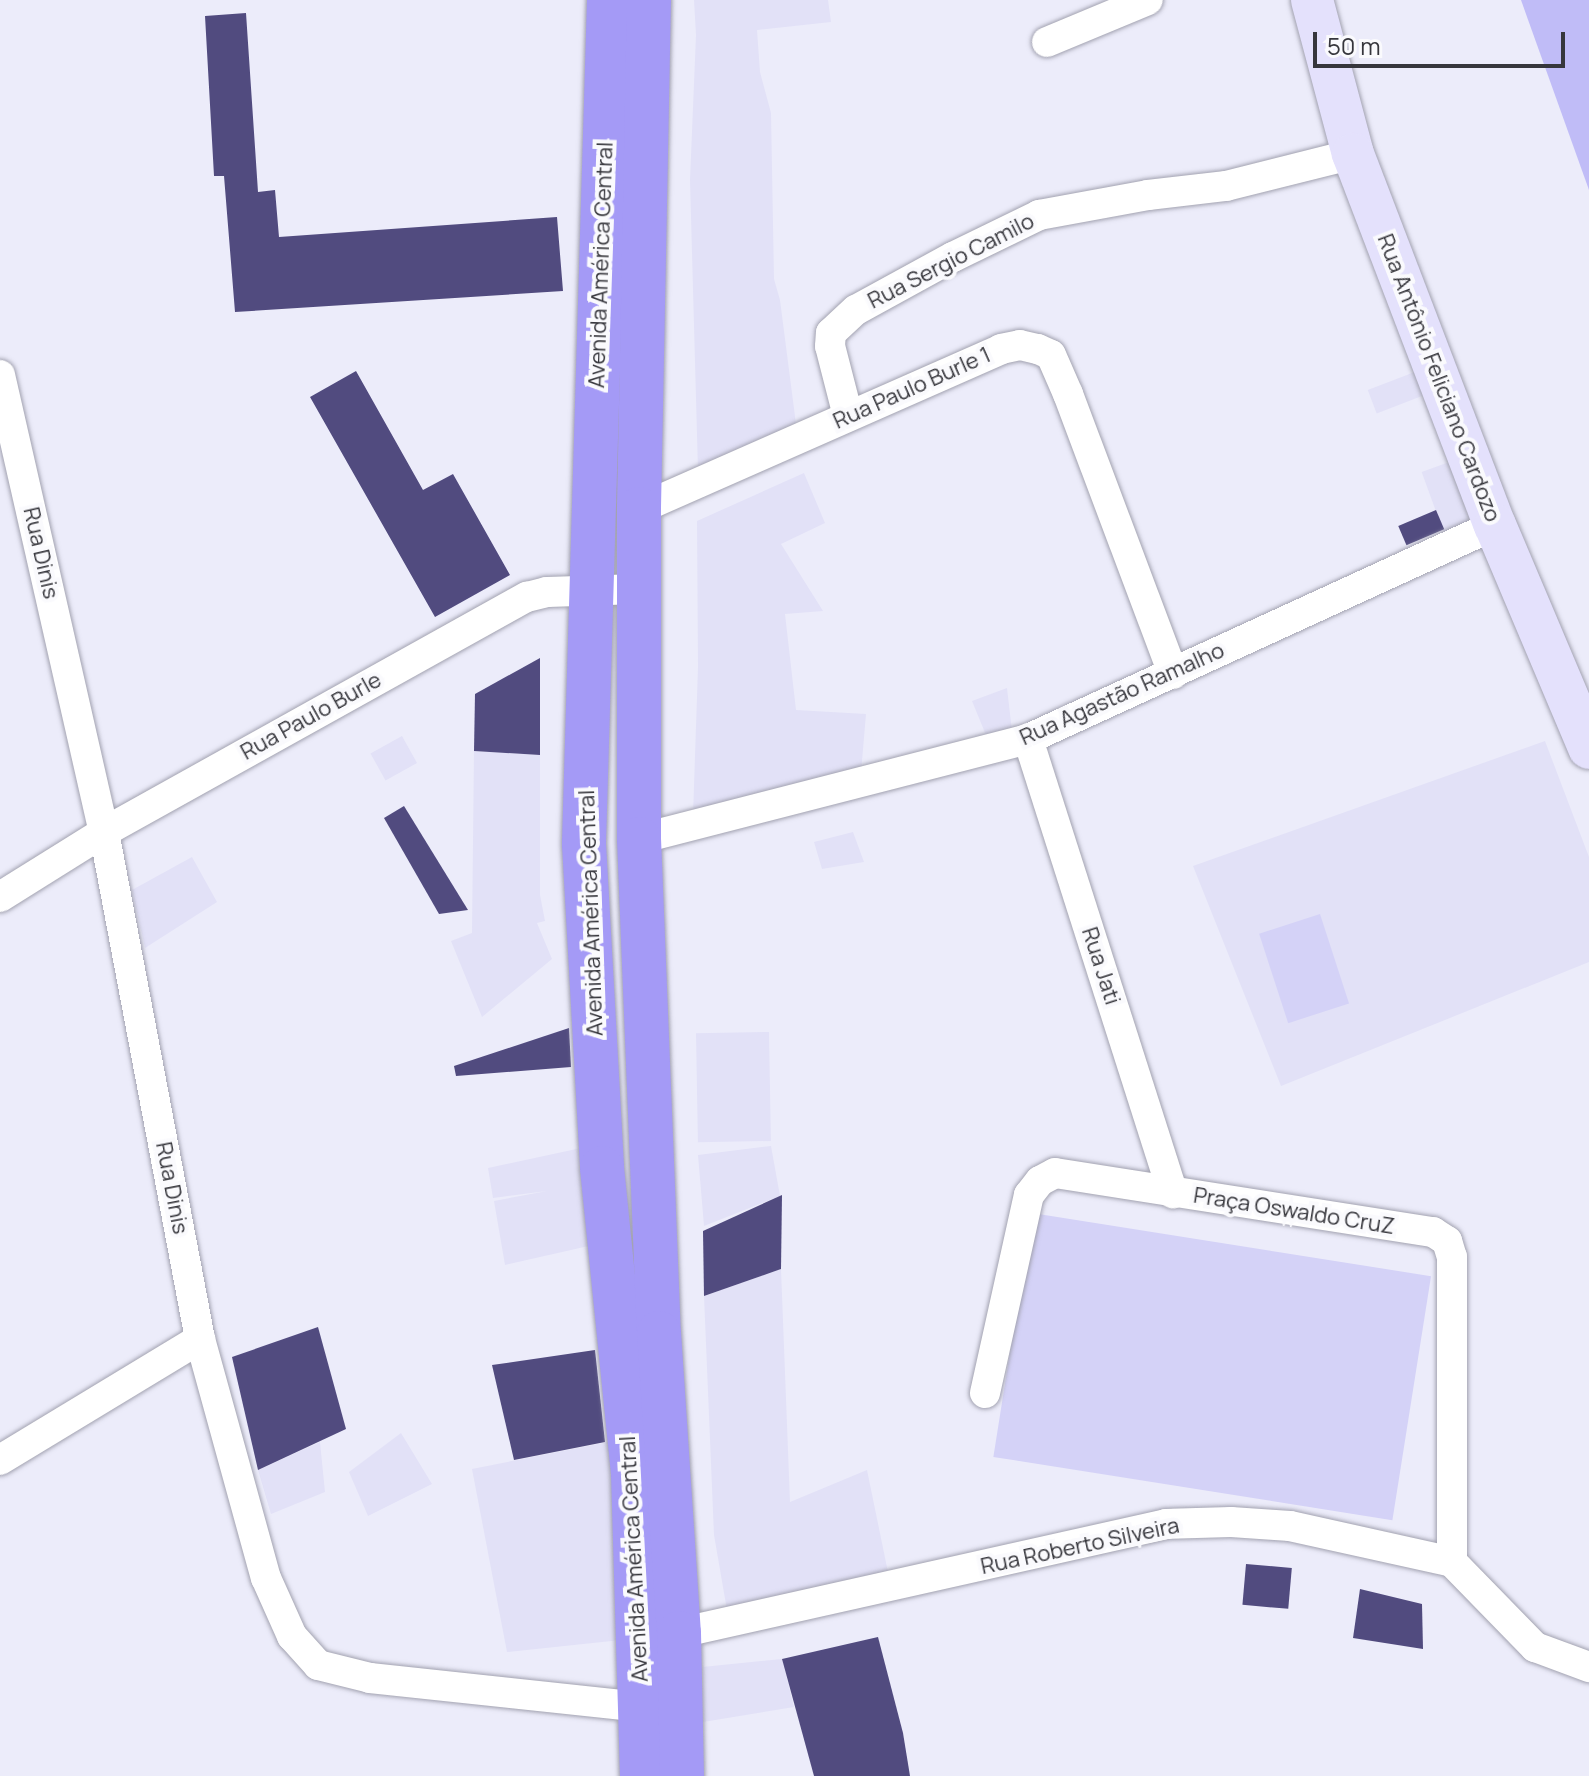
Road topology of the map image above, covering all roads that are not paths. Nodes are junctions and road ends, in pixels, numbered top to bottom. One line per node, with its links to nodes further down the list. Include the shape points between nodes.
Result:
1 (609, 0): 11 (highway, Avenida América Central)
2 (649, 0): 9 (highway, Avenida América Central)
3 (1148, 0): 5 (street)
4 (1312, 0): 6 (street, Rua Antônio Feliciano Cardozo)
5 (1047, 42)
6 (1353, 154): 8 (street, Rua Sergio Camilo, via 1226,186 1039,215 953,257 856,310 831,333); 10 (street, Rua Antônio Feliciano Cardozo)
7 (0, 375): 16 (street, Rua Dinis)
8 (848, 416): 9 (street, Rua Paulo Burle 1); 13 (street, Rua Paulo Burle 1, via 1001,349 1020,345 1051,355)
9 (639, 509): 12 (highway, Avenida América Central)
10 (1495, 525): 13 (street, Rua Agastão Ramalho); 15 (street, Rua Antônio Feliciano Cardozo)
11 (591, 589): 12 (street, Rua Paulo Burle); 16 (street, Rua Paulo Burle, via 527,597); 26 (highway, Avenida América Central, via 584,844 602,1168 633,1473)
12 (639, 589): 17 (highway, Avenida América Central)
13 (1173, 674): 14 (street, Rua Agastão Ramalho)
14 (1028, 739): 17 (street, Rua Agastão Ramalho); 19 (street, Rua Jati)
15 (1589, 748)
16 (104, 832): 18 (street, Rua Paulo Burle); 20 (street, Rua Dinis)
17 (639, 839): 24 (highway, Avenida América Central, via 659,1333)
18 (0, 897)
19 (1173, 1193): 21 (street, Praça Oswaldo CruZ, via 1072,1173 1055,1173 1040,1181 1029,1195); 23 (street, Praça Oswaldo CruZ, via 1433,1232 1447,1241 1452,1257)
20 (200, 1339): 22 (street); 26 (street, Rua Dinis, via 266,1578 292,1636 318,1665 370,1678)
21 (985, 1393)
22 (0, 1460)
23 (1452, 1562): 24 (street, Rua Roberto Silveira, via 1290,1526 1166,1524); 25 (street, via 1535,1647)
24 (679, 1633): 28 (highway, Avenida América Central)
25 (1589, 1667)
26 (642, 1707): 27 (highway, Avenida América Central)
27 (642, 1776)
28 (682, 1776)

